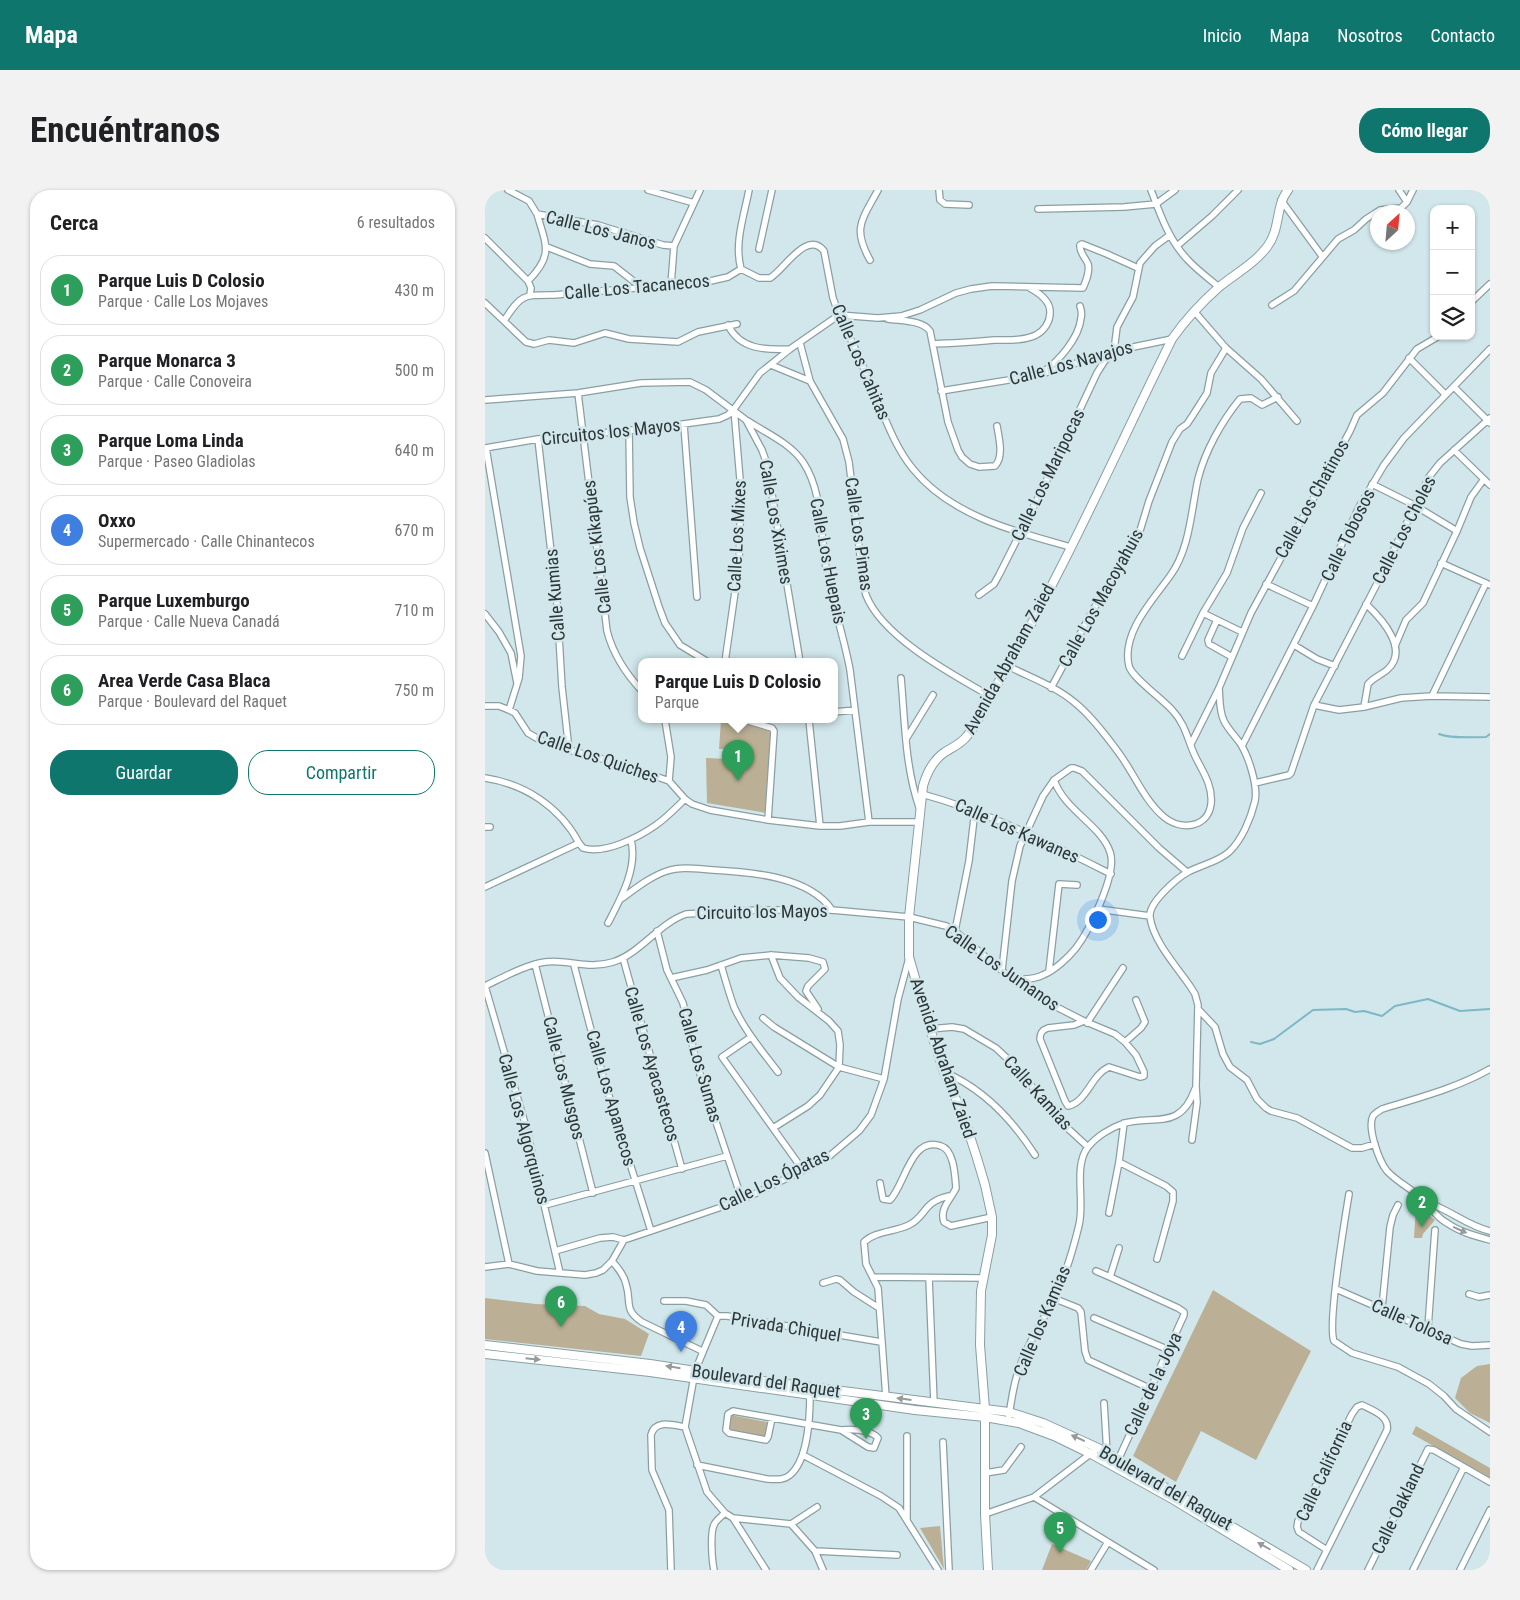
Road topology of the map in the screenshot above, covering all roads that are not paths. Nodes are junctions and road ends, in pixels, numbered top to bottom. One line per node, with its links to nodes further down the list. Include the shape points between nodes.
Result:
1 (508, 190): 20 (street, Calle Los Janos, via 529,201)
2 (648, 190): 16 (street)
3 (700, 190): 16 (street)
4 (749, 190): 30 (street, via 738,243)
5 (772, 190): 26 (street)
6 (878, 190): 28 (street, via 859,232)
7 (939, 190): 18 (street, via 939,197 945,204)
8 (1151, 190): 17 (street)
9 (1175, 190): 17 (street)
10 (1238, 190): 24 (street)
11 (1288, 190): 14 (street, Avenida Abraham Zaied)
12 (1399, 190): 15 (street)
13 (1413, 190): 15 (street)
14 (1281, 200): 27 (street); 36 (street, Avenida Abraham Zaied, via 1279,220 1271,242)
15 (1407, 202): 27 (street, via 1401,208 1373,214 1355,230 1338,239)
16 (694, 203): 23 (street)
17 (1156, 204): 19 (street); 21 (street)
18 (969, 205)
19 (1038, 209)
20 (537, 214): 23 (street, Calle Los Janos, via 598,225 663,246); 25 (street)
21 (1170, 235): 24 (street); 29 (street, via 1148,252)
22 (485, 238): 31 (street)
23 (674, 246): 33 (street)
24 (1177, 246): 36 (street)
25 (547, 247): 31 (street, via 547,254); 34 (street, via 590,264 614,266)
26 (759, 249)
27 (1323, 256): 40 (street, via 1293,291)
28 (870, 260)
29 (1138, 268): 35 (street, via 1082,244 1079,248 1089,269 1083,288); 55 (street, via 1133,297 1117,327)
30 (741, 269): 33 (street, Calle Los Tacanecos, via 728,277); 43 (street, Calle Los Cahitas, via 759,278 769,278 801,249 812,244 821,247)
31 (528, 281): 37 (street)
32 (1490, 284): 38 (street)
33 (671, 285): 34 (street, Calle Los Tacanecos)
34 (641, 287): 37 (street, Calle Los Tacanecos)
35 (1027, 287): 44 (street, via 971,289 911,313); 51 (street, via 1042,296 1051,311 1049,320 1037,334 1021,339)
36 (1219, 287): 42 (street, Avenida Abraham Zaied)
37 (530, 295): 45 (street, via 523,297)
38 (1475, 298)
39 (485, 303): 45 (street)
40 (1272, 305)
41 (1080, 306): 58 (street, via 1082,317 1074,337 1059,358)
42 (1194, 311): 48 (street, Avenida Abraham Zaied); 52 (street)
43 (839, 315): 44 (street); 50 (street); 83 (street, Calle Los Cahitas, via 899,447 913,470 956,505)
44 (878, 318): 51 (street, via 924,325 930,331)
45 (504, 321): 47 (street, via 527,343 534,344 549,340 580,343 605,333 629,340 678,342 698,332)
46 (737, 324): 47 (street)
47 (728, 325): 53 (street, via 747,345)
48 (1172, 339): 55 (street, Calle Los Navajos); 84 (street, Avenida Abraham Zaied)
49 (1432, 340): 56 (street, Calle Los Chatinos)
50 (800, 343): 53 (street); 59 (street, Calle Los Pimas)
51 (933, 344): 61 (street)
52 (1226, 348): 64 (street); 108 (street, Calle Los Macoyahuis, via 1211,373 1207,393 1172,442 1139,534)
53 (790, 349): 57 (street)
54 (1490, 349): 60 (street, Calle Tobosos)
55 (1114, 351): 58 (street, Calle Los Navajos); 83 (street, Calle Los Maripocas, via 1101,367)
56 (1409, 358): 63 (street); 86 (street, Calle Los Chatinos, via 1383,393 1353,421)
57 (771, 365): 59 (street); 66 (street, via 755,378)
58 (1039, 375): 61 (street, Calle Los Navajos)
59 (811, 381): 111 (street, Calle Los Pimas, via 847,449 863,580 872,606 882,620 910,645)
60 (1454, 387): 63 (street, Calle Tobosos); 69 (street)
61 (941, 391): 71 (street, via 958,450 970,464 979,467 997,464 1000,447)
62 (578, 393): 65 (street, Calle Los Xiximes); 66 (street, Calle Los Xiximes, via 641,383 690,382); 73 (street, Calle Los Kikapúes)
63 (1445, 394): 78 (street, Calle Tobosos, via 1392,453)
64 (1278, 397): 68 (street); 124 (street, via 1262,405 1251,398 1240,399 1230,412 1203,465 1181,557 1148,604 1130,643 1131,672 1172,709)
65 (485, 400)
66 (734, 409): 67 (street, Calle Los Xiximes); 70 (street, Circuitos los Mayos, via 719,419); 101 (street, Calle Los Mixes, via 741,491 739,564)
67 (746, 420): 102 (street, Calle Los Xiximes, via 767,464); 118 (street, Calle Los Huepais, via 785,444 809,473 816,497 832,598 847,650)
68 (1297, 421)
69 (1489, 421): 76 (street, Calle Los Choles)
70 (684, 425): 72 (street, Circuitos los Mayos); 89 (street)
71 (997, 426)
72 (629, 430): 73 (street, Circuitos los Mayos); 100 (street, via 630,497 640,548 665,623 680,645)
73 (583, 434): 74 (street, Circuitos los Mayos); 107 (street, Calle Los Kikapúes, via 607,631 620,662)
74 (538, 439): 75 (street, Circuitos los Mayos); 126 (street, Calle Kumias, via 557,604)
75 (485, 448): 106 (street, via 521,656)
76 (1454, 450): 77 (street); 81 (street, Calle Los Choles, via 1434,468)
77 (1484, 479): 79 (street); 82 (street, via 1471,497)
78 (1372, 484): 81 (street); 91 (street, Calle Tobosos)
79 (1490, 485)
80 (1261, 493): 92 (street, via 1243,528 1227,572)
81 (1414, 504): 82 (street); 90 (street, Calle Los Choles)
82 (1457, 531): 85 (street)
83 (1020, 533): 84 (street, Calle Los Cahitas); 88 (street, Calle Los Maripocas, via 994,584)
84 (1071, 548): 103 (street, Avenida Abraham Zaied)
85 (1441, 563): 87 (street); 97 (street, via 1423,604 1406,620)
86 (1265, 584): 91 (street); 95 (street, Calle Los Chatinos)
87 (1488, 584): 112 (street)
88 (979, 595)
89 (697, 597)
90 (1366, 604): 97 (street, Calle Los Choles, via 1385,625); 104 (street, Calle Los Choles)
91 (1313, 606): 96 (street, Calle Tobosos)
92 (1203, 613): 94 (street); 98 (street)
93 (485, 614): 106 (street, via 511,653)
94 (1217, 620): 95 (street); 99 (street, via 1207,640)
95 (1242, 632): 99 (street, Calle Los Chatinos)
96 (1294, 645): 104 (street); 125 (street, Calle Tobosos)
97 (1395, 646): 116 (street, via 1395,656 1388,669 1368,684)
98 (1183, 656)
99 (1232, 657): 109 (street, Calle Los Chatinos)
100 (701, 658)
101 (726, 658)
102 (799, 658)
103 (1008, 666): 108 (street); 111 (street, Avenida Abraham Zaied)
104 (1335, 666): 115 (street, Calle Los Choles)
105 (901, 678): 123 (street)
106 (517, 684): 117 (street)
107 (638, 686)
108 (1051, 688): 124 (street, via 1086,713 1121,756 1151,804 1165,818 1189,826 1200,823 1211,801 1208,780)
109 (1219, 688): 124 (street, Calle Los Chatinos); 125 (street, Calle Los Chatinos, via 1224,720)
110 (933, 694): 123 (street)
111 (990, 696): 131 (street, Avenida Abraham Zaied, via 965,738 940,756 929,769)
112 (1431, 696): 113 (street); 116 (street, via 1401,698)
113 (1490, 696)
114 (485, 706): 117 (street)
115 (1314, 706): 116 (street, via 1339,710); 130 (street, Calle Los Choles, via 1291,773)
116 (1364, 707)
117 (509, 710): 126 (street, Calle Los Quiches, via 534,737)
118 (855, 710): 119 (street); 136 (street, Calle Los Huepais)
119 (838, 712)
120 (665, 723): 129 (street, via 671,757)
121 (755, 723): 135 (street, via 774,731)
122 (809, 723): 138 (street)
123 (906, 739): 133 (street, via 912,786)
124 (1191, 744)
125 (1241, 746): 130 (street, Calle Los Chatinos)
126 (569, 750): 129 (street, Calle Los Quiches)
127 (485, 778): 141 (street, via 510,784 543,800 566,821)
128 (1055, 780): 139 (street); 142 (street, via 1071,768 1082,771); 143 (street, via 1063,798 1107,844)
129 (669, 781): 132 (street, Calle Los Quiches)
130 (1255, 783): 142 (street, Calle Los Chatinos, via 1252,811 1239,840 1221,858)
131 (922, 794): 133 (street, Avenida Abraham Zaied); 134 (street, Calle Los Kawanes)
132 (685, 799): 135 (street, via 710,810); 140 (street, via 656,826)
133 (920, 809): 137 (street, Avenida Abraham Zaied)
134 (975, 810): 139 (street, Calle Los Kawanes); 153 (street)
135 (768, 820): 138 (street)
136 (869, 822): 137 (street); 138 (street)
137 (918, 822): 150 (street, Avenida Abraham Zaied)
138 (820, 826)
139 (1025, 832): 143 (street, Calle Los Kawanes); 161 (street, via 1012,881)
140 (631, 840): 141 (street, via 593,851 583,848); 146 (street, via 633,857)
141 (579, 842): 145 (street)
142 (1187, 872): 149 (street, Calle Los Chatinos, via 1163,892)
143 (1111, 874): 147 (street)
144 (1077, 885): 162 (street, via 1059,884)
145 (485, 887)
146 (621, 899): 148 (street, via 659,874 690,868 758,874 782,880 819,896); 151 (street)
147 (1098, 908): 149 (street); 162 (street, via 1075,948)
148 (832, 910): 150 (street, Circuito los Mayos); 152 (street, Circuito los Mayos, via 695,912 680,916)
149 (1150, 916): 167 (street, via 1155,932 1195,994)
150 (909, 917): 153 (street, Calle Los Jumanos); 155 (street, Avenida Abraham Zaied)
151 (609, 923)
152 (657, 931): 156 (street, Circuito los Mayos); 163 (street, Calle Los Sumas)
153 (955, 931): 161 (street, Calle Los Jumanos)
154 (771, 955): 159 (street, via 741,958); 168 (street, via 780,978); 168 (street, via 823,962 823,972 807,991)
155 (909, 956): 171 (street, Avenida Abraham Zaied); 178 (street, Calle Los Ópatas)
156 (623, 958): 158 (street, Circuito los Mayos, via 599,965); 189 (street, Calle Los Ayacastecos)
157 (535, 964): 158 (street, Circuito los Mayos, via 562,962); 165 (street, Circuito los Mayos); 193 (street, Calle Los Musgos)
158 (574, 965): 191 (street, Calle Los Apanecos, via 603,1080)
159 (721, 965): 163 (street); 172 (street, via 735,1008)
160 (1123, 968): 170 (street)
161 (1002, 970): 164 (street, Calle Los Jumanos)
162 (1049, 971): 164 (street, via 1035,978)
163 (671, 978): 187 (street, Calle Los Sumas, via 685,1011 697,1065)
164 (1013, 980): 170 (street, Calle Los Jumanos)
165 (485, 986): 199 (street, Calle Los Algorquinos)
166 (1136, 1000): 173 (street, via 1145,1022)
167 (1198, 1009): 179 (street); 183 (street, via 1215,1027 1230,1067 1247,1080 1266,1108 1297,1118 1352,1148)
168 (824, 1016): 174 (street, via 838,1031)
169 (763, 1018): 174 (street)
170 (1085, 1022): 173 (street, Calle Los Jumanos, via 1105,1029); 173 (street, via 1044,1029 1040,1035 1067,1105 1080,1100 1101,1072 1109,1068 1144,1076 1136,1055)
171 (930, 1029): 177 (street, Avenida Abraham Zaied); 184 (street, Calle Kamias, via 964,1029 996,1048 1013,1064 1050,1112)
172 (751, 1037): 176 (street); 181 (street, via 722,1057)
173 (1125, 1042)
174 (839, 1067): 178 (street); 181 (street, via 820,1095)
175 (1490, 1069): 183 (street, via 1479,1076 1382,1109 1373,1116)
176 (778, 1072)
177 (944, 1072): 186 (street, via 961,1079 987,1098 1017,1129); 201 (street, Avenida Abraham Zaied, via 963,1116)
178 (884, 1078): 190 (street, Calle Los Ópatas, via 871,1115 859,1131 826,1159)
179 (1196, 1086): 180 (street, via 1187,1105 1176,1115 1168,1119); 182 (street, via 1197,1115)
180 (1124, 1123): 184 (street); 188 (street)
181 (773, 1128): 190 (street)
182 (1192, 1140)
183 (1375, 1144): 197 (street, via 1387,1171)
184 (1088, 1147): 223 (street, Calle los Kamias, via 1081,1162 1079,1225)
185 (485, 1153): 211 (street)
186 (1035, 1155)
187 (727, 1156): 189 (street); 196 (street, Calle Los Sumas)
188 (1119, 1162): 200 (street); 209 (street, via 1173,1192)
189 (682, 1169): 191 (street)
190 (803, 1170): 196 (street, Calle Los Ópatas)
191 (636, 1181): 193 (street); 203 (street, Calle Los Apanecos)
192 (881, 1183): 195 (street, via 883,1199 890,1200 915,1153 931,1144 939,1145 945,1148 954,1167 956,1188)
193 (593, 1193): 199 (street)
194 (1349, 1194): 220 (street)
195 (949, 1196): 201 (street, via 943,1218 947,1224); 215 (street, via 933,1201 913,1223 872,1236 864,1242 866,1264)
196 (742, 1200): 203 (street, Calle Los Ópatas)
197 (1426, 1202): 204 (street); 206 (street, one-way to 206, via 1434,1214 1448,1224)
198 (1398, 1205): 226 (street, via 1390,1227)
199 (545, 1206): 208 (street, Calle Los Algorquinos)
200 (1109, 1213)
201 (992, 1217): 218 (street, Avenida Abraham Zaied, via 990,1249)
202 (1435, 1230): 229 (street)
203 (651, 1231): 205 (street, Calle Los Ópatas)
204 (1490, 1231)
205 (624, 1240): 208 (street, Calle Los Ópatas, via 600,1238); 210 (street)
206 (1490, 1240)
207 (1119, 1248): 216 (street)
208 (555, 1251): 214 (street, Calle Los Algorquinos)
209 (1157, 1259)
210 (612, 1261): 214 (street, via 596,1273); 233 (street, via 623,1274 629,1310 633,1316)
211 (509, 1264): 212 (street); 214 (street)
212 (485, 1267)
213 (1096, 1271): 216 (street)
214 (560, 1273)
215 (873, 1277): 217 (street); 225 (street, via 878,1288)
216 (1110, 1277): 234 (street, Calle de la Joya, via 1184,1312)
217 (929, 1278): 218 (street); 242 (street)
218 (983, 1278): 244 (street, Avenida Abraham Zaied, via 980,1345)
219 (823, 1282): 225 (street, via 840,1280)
220 (1336, 1289): 226 (street, Calle Tolosa); 250 (street, via 1334,1341 1352,1353 1407,1371 1429,1384 1456,1409)
221 (1469, 1294): 222 (street, via 1479,1297)
222 (1490, 1295)
223 (1053, 1298): 239 (street, via 1081,1312 1088,1360); 245 (street, Calle los Kamias, via 1025,1351)
224 (664, 1301): 227 (street, Privada Chiquel, via 706,1305)
225 (879, 1308): 230 (street)
226 (1383, 1308): 229 (street, Calle Tolosa)
227 (718, 1316): 230 (street, Privada Chiquel); 233 (street)
228 (1094, 1318): 234 (street)
229 (1428, 1328): 232 (street, Calle Tolosa, via 1461,1344)
230 (881, 1342): 241 (street)
231 (485, 1345): 236 (street, Boulevard del Raquet)
232 (1490, 1345)
233 (702, 1350): 237 (street)
234 (1169, 1350): 239 (street, Calle de la Joya)
235 (485, 1354): 236 (street, Boulevard del Raquet, one-way to 236)
236 (650, 1368): 237 (street, Boulevard del Raquet, one-way to 236); 238 (street, Boulevard del Raquet)
237 (695, 1370): 238 (street); 240 (street, Boulevard del Raquet)
238 (693, 1379): 240 (street, Boulevard del Raquet); 248 (street)
239 (1151, 1389): 258 (street, Calle de la Joya)
240 (810, 1391): 241 (street, Boulevard del Raquet); 244 (street, Boulevard del Raquet, via 915,1410); 247 (street)
241 (886, 1397): 242 (street, Boulevard del Raquet, one-way to 241)
242 (934, 1403): 244 (street, Boulevard del Raquet)
243 (1104, 1403): 255 (street)
244 (985, 1412): 245 (street, Boulevard del Raquet); 261 (street, Avenida Abraham Zaied)
245 (1009, 1416): 254 (street, Boulevard del Raquet, one-way to 245, via 1043,1422); 256 (street, Boulevard del Raquet)
246 (772, 1418): 246 (street, via 731,1412 725,1430 765,1440); 247 (street)
247 (808, 1424): 249 (street); 257 (street)
248 (685, 1428): 259 (street); 276 (street, via 664,1424 652,1430 651,1435 652,1470 669,1510)
249 (841, 1430): 249 (street, via 868,1447 876,1446 878,1438 872,1433)
250 (1490, 1432)
251 (907, 1436): 269 (street)
252 (943, 1442): 281 (street)
253 (1021, 1447): 261 (street, via 1004,1470)
254 (1098, 1448): 255 (street, Boulevard del Raquet); 256 (street)
255 (1107, 1453): 258 (street, Boulevard del Raquet)
256 (1091, 1454): 263 (street); 275 (street, Boulevard del Raquet, via 1173,1500)
257 (803, 1455): 259 (street, via 790,1475 778,1480); 269 (street, via 893,1502)
258 (1119, 1458): 286 (street, Boulevard del Raquet, one-way to 258)
259 (697, 1465): 266 (street, via 707,1492)
260 (1464, 1467): 262 (street); 288 (street, Calle Oakland, via 1428,1449); 289 (street)
261 (985, 1473): 267 (street, Avenida Abraham Zaied)
262 (1490, 1482)
263 (1034, 1497): 267 (street); 271 (street)
264 (817, 1507): 270 (street)
265 (1490, 1510): 290 (street)
266 (725, 1513): 268 (street); 277 (street, via 712,1530)
267 (985, 1514): 282 (street, Avenida Abraham Zaied)
268 (733, 1518): 270 (street); 278 (street)
269 (907, 1519): 280 (street)
270 (791, 1524): 273 (street)
271 (1108, 1542): 283 (street); 284 (street)
272 (1327, 1550): 272 (street, Calle California, via 1387,1430 1384,1418 1361,1405 1351,1414 1298,1521 1299,1532); 287 (street, Calle California)
273 (815, 1551): 274 (street); 279 (street)
274 (897, 1555)
275 (1279, 1567): 285 (street, Boulevard del Raquet)
276 (671, 1570)
277 (715, 1570)
278 (766, 1570)
279 (823, 1570)
280 (937, 1570)
281 (949, 1570)
282 (988, 1570)
283 (1091, 1570)
284 (1155, 1570)
285 (1289, 1570)
286 (1306, 1570)
287 (1317, 1570)
288 (1368, 1570)
289 (1413, 1570)
290 (1460, 1570)

